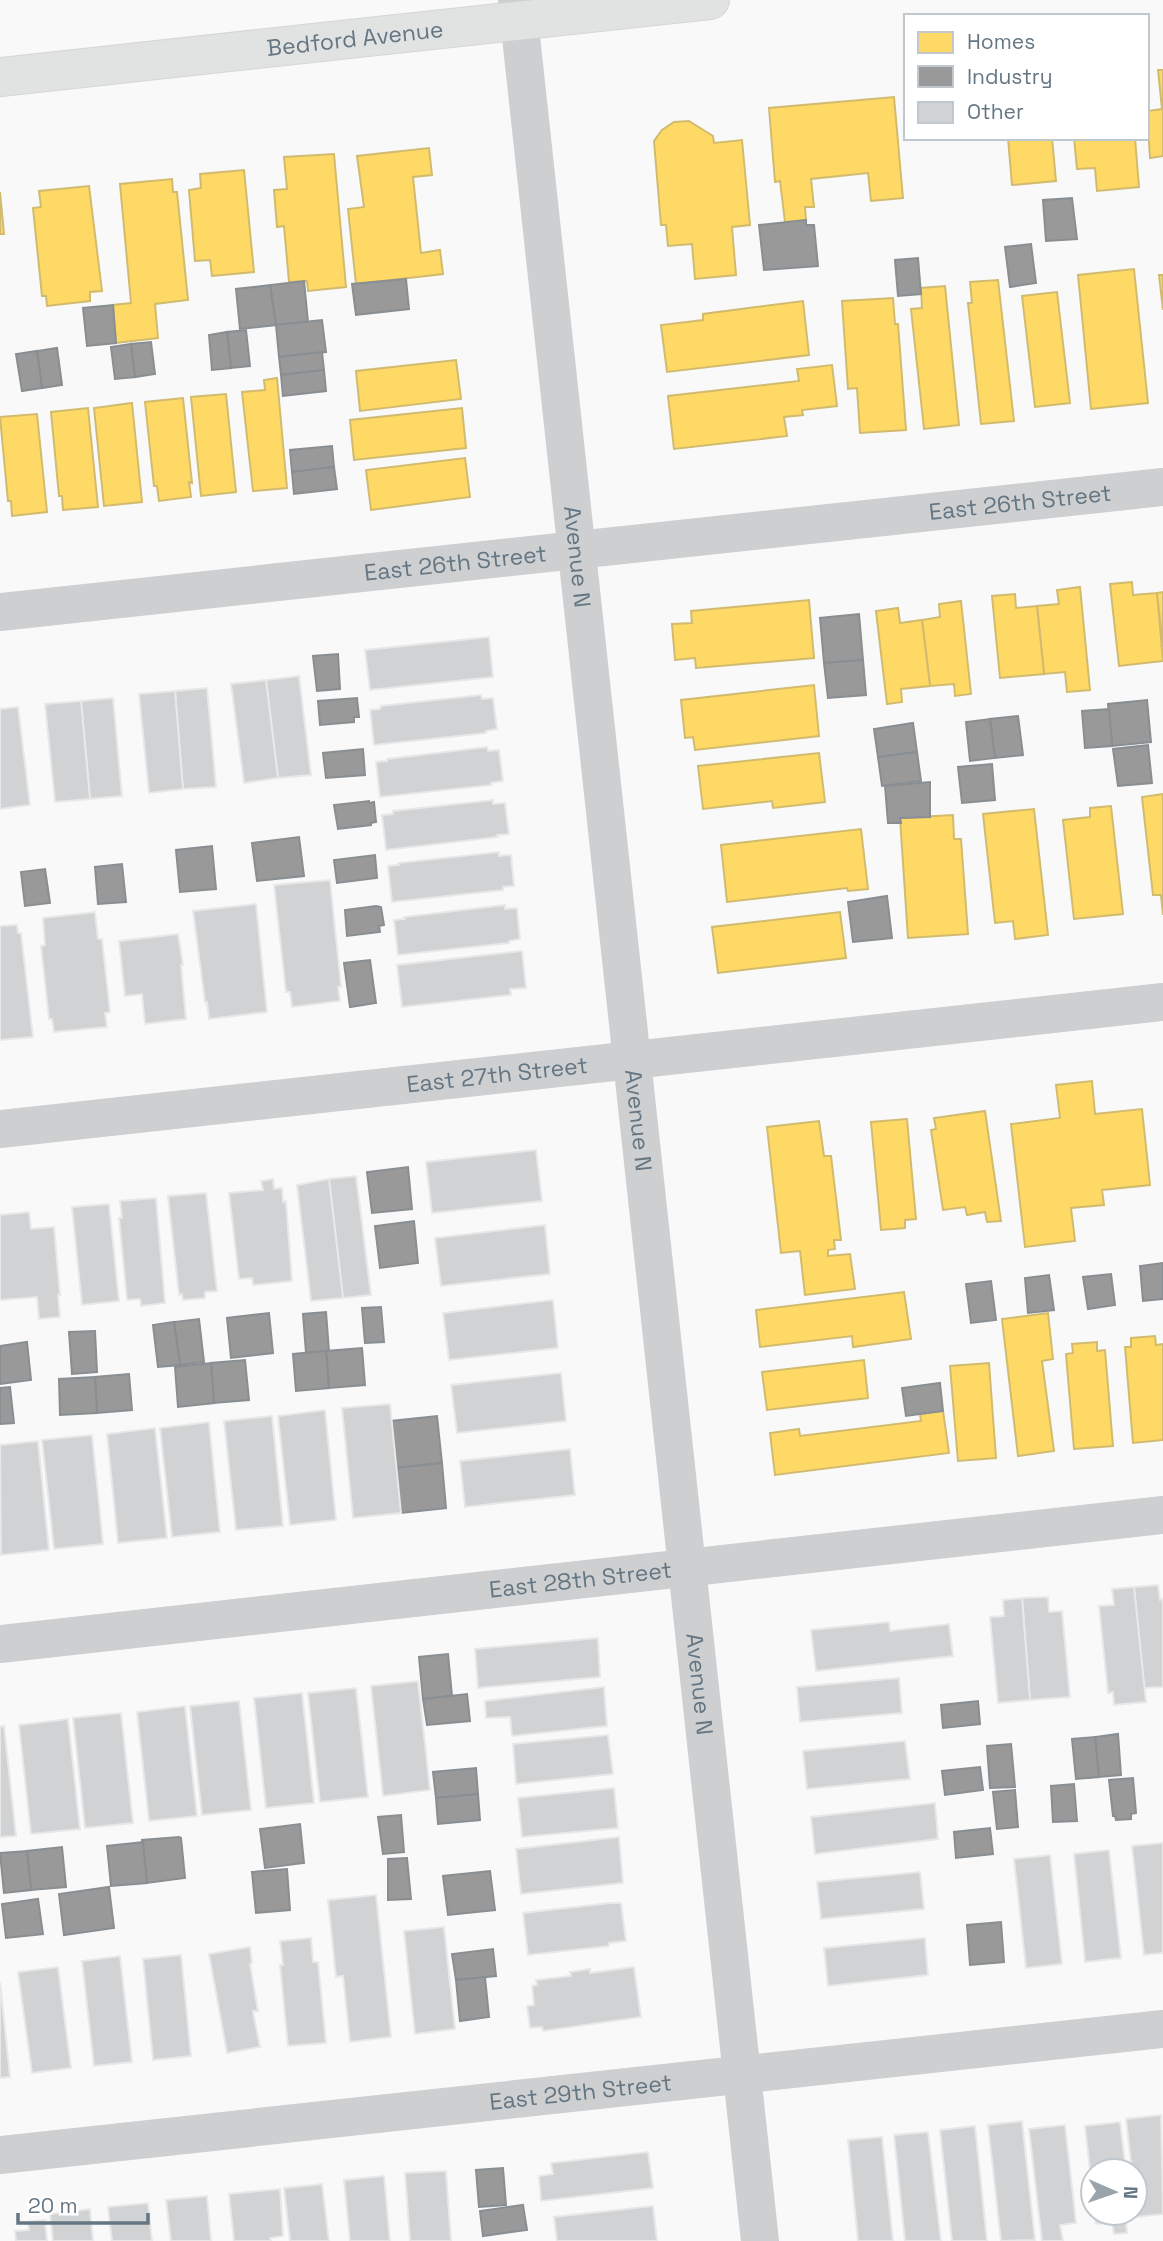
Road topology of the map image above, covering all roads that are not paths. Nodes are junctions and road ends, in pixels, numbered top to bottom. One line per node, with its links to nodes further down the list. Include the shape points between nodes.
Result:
1 (710, 0): 2 (main road, Bedford Avenue)
2 (518, 10): 3 (main road, Bedford Avenue); 5 (street, Avenue N)
3 (0, 77)
4 (1163, 487): 5 (street, East 26th Street)
5 (578, 550): 6 (street, East 26th Street); 8 (street, Avenue N)
6 (0, 612)
7 (1163, 1002): 8 (street, East 27th Street)
8 (632, 1060): 9 (street, East 27th Street); 11 (street, Avenue N)
9 (0, 1129)
10 (1163, 1515): 11 (street, East 28th Street)
11 (687, 1566): 12 (street, East 28th Street); 14 (street, Avenue N)
12 (0, 1644)
13 (1163, 2029): 14 (street, East 29th Street)
14 (743, 2074): 15 (street, East 29th Street); 16 (street, Avenue N)
15 (0, 2155)
16 (761, 2241)

